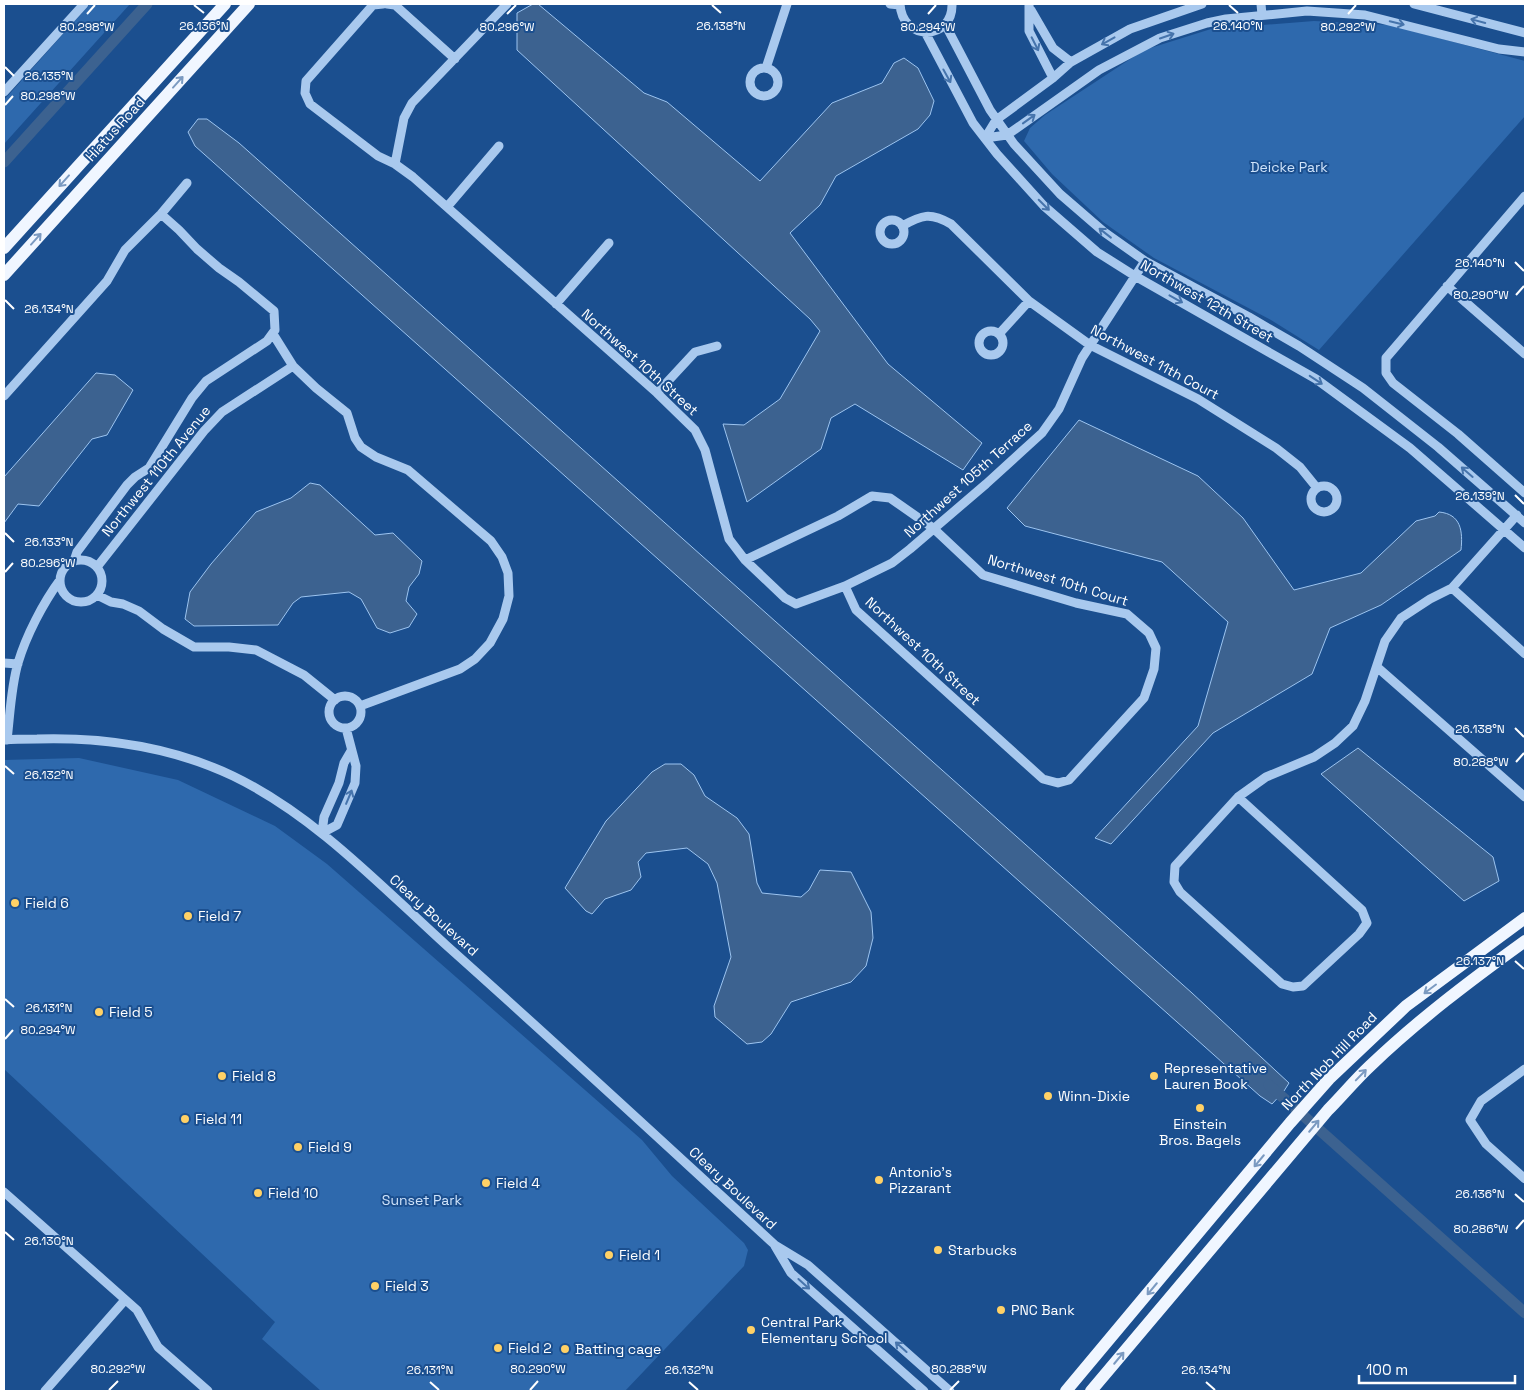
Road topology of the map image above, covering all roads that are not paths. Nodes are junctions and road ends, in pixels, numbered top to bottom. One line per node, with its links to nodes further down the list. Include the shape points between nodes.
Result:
1 (84, 4): 24 (street)
2 (225, 4): 36 (main road, Hiatus Road, one-way to 36)
3 (249, 4): 38 (main road, Hiatus Road, one-way to 3)
4 (383, 4): 29 (street, Northwest 10th Street, via 373,5 306,81 305,93 310,104 378,156)
5 (387, 4): 20 (street, via 396,5)
6 (507, 4): 20 (street)
7 (787, 4): 22 (street)
8 (890, 4): 9 (street)
9 (900, 4): 17 (street, via 904,20)
10 (952, 4): 16 (street)
11 (1202, 4): 21 (street, one-way to 21, via 1130,29)
12 (1261, 4): 15 (street)
13 (1414, 4): 18 (street, one-way to 13)
14 (1029, 5): 21 (street, via 1053,48); 23 (street, one-way to 23, via 1029,31)
15 (1262, 15): 19 (street, one-way to 19, via 1307,11 1364,15 1498,49); 26 (street, one-way to 15, via 1099,70 1160,38 1207,23)
16 (946, 24): 17 (street); 25 (street, Northwest 12th Street)
17 (925, 32): 27 (street, Northwest 12th Street, one-way to 27, via 973,122)
18 (1525, 33)
19 (1525, 52)
20 (455, 59): 29 (street, via 412,103 404,118)
21 (1071, 62): 23 (street)
22 (766, 68)
23 (1053, 78): 25 (street)
24 (4, 92)
25 (996, 120): 26 (street, Northwest 12th Street); 27 (street)
26 (1007, 135): 27 (street); 37 (street, Northwest 12th Street, one-way to 26, via 1104,232 1060,194)
27 (985, 138): 39 (street, Northwest 12th Street, one-way to 39, via 1044,206 1097,252)
28 (499, 146): 32 (street)
29 (395, 164): 32 (street, Northwest 10th Street)
30 (187, 183): 33 (street)
31 (1525, 196): 40 (street)
32 (447, 207): 42 (street, Northwest 10th Street)
33 (161, 214): 43 (street, via 219,268 274,311); 50 (street, via 125,250 107,281)
34 (902, 226): 41 (street, Northwest 11th Court, via 919,217 938,216 951,224)
35 (610, 243): 42 (street)
36 (4, 248)
37 (1145, 261): 39 (street, Northwest 105th Terrace); 53 (street, Northwest 12th Street, one-way to 37, via 1363,388 1299,346)
38 (4, 275)
39 (1135, 276): 45 (street, Northwest 105th Terrace); 56 (street, Northwest 12th Street, one-way to 56, via 1316,379 1410,448)
40 (1447, 286): 47 (street); 52 (street, via 1386,358 1386,373 1393,383)
41 (1029, 301): 44 (street); 45 (street, Northwest 11th Court)
42 (556, 304): 49 (street, Northwest 10th Street)
43 (273, 334): 48 (street); 59 (street, via 206,381 149,468 131,480 77,552)
44 (999, 334)
45 (1090, 345): 51 (street, Northwest 11th Court, via 1198,399 1276,448 1300,467); 55 (street, Northwest 105th Terrace, via 1059,409 1042,433)
46 (717, 346): 49 (street, via 695,352)
47 (1525, 354)
48 (293, 366): 60 (street, Northwest 110th Avenue, via 222,412); 70 (street, via 347,413 355,438 362,447 376,457 408,470 494,547 508,573 509,596 503,619 490,643 475,659 460,669)
49 (657, 393): 58 (street, Northwest 10th Street, via 695,430 702,443 729,539)
50 (4, 396)
51 (1317, 488)
52 (1525, 493)
53 (1517, 515): 54 (street, Northwest 12th Street); 56 (street)
54 (1525, 523)
55 (933, 528): 58 (street, Northwest 10th Court, via 890,498 872,496 838,516); 62 (street, Northwest 105th Terrace, via 892,563); 74 (street, Northwest 10th Court, via 982,575 1076,603 1127,614 1149,633 1156,648 1154,669 1144,698 1069,780)
56 (1504, 529): 57 (street, Northwest 12th Street); 63 (street)
57 (1525, 548)
58 (745, 560): 62 (street, Northwest 10th Street, via 785,598 796,604)
59 (74, 561): 60 (street, via 86,560); 61 (street, via 64,568)
60 (97, 567): 64 (street, via 102,581)
61 (60, 580): 64 (street, via 63,592 73,601 86,601); 67 (street, via 51,591)
62 (845, 586): 74 (street, Northwest 10th Street, via 856,610 1043,779)
63 (1452, 588): 65 (street); 68 (street, via 1401,618 1385,641)
64 (97, 595): 69 (street, via 139,612 194,647 256,650 304,675)
65 (1525, 654)
66 (4, 663): 67 (street)
67 (18, 664): 72 (street)
68 (1377, 667): 75 (street, via 1353,726 1335,743 1314,757 1266,778); 76 (street)
69 (335, 700): 70 (street, via 351,697); 71 (street, via 329,708 331,719 335,725)
70 (360, 706): 71 (street, via 358,722)
71 (346, 728): 73 (street)
72 (5, 740): 77 (street, Cleary Boulevard, via 72,738 108,741 186,758 232,776 277,800)
73 (351, 751): 77 (street, via 324,817); 77 (street, one-way to 73, via 337,825 355,783 356,766)
74 (1058, 783)
75 (1238, 797): 75 (street, via 1175,866 1174,882 1180,892 1282,984 1302,986 1367,923 1362,910)
76 (1525, 797)
77 (322, 833): 83 (street, Cleary Boulevard)
78 (1525, 918): 89 (main road, North Nob Hill Road, one-way to 89, via 1406,1006 1313,1096)
79 (1525, 941): 90 (main road, one-way to 79, via 1328,1110 1370,1066 1468,982)
80 (1525, 1069): 81 (street, via 1480,1101 1470,1120 1486,1144)
81 (1525, 1179)
82 (4, 1192): 84 (street)
83 (775, 1246): 87 (street, Cleary Boulevard, one-way to 87, via 791,1273); 88 (street, Cleary Boulevard, one-way to 83, via 808,1265)
84 (125, 1300): 85 (street, via 137,1310 158,1347); 86 (street)
85 (205, 1390)
86 (45, 1391)
87 (924, 1391)
88 (950, 1391)
89 (1066, 1391)
90 (1091, 1391)

